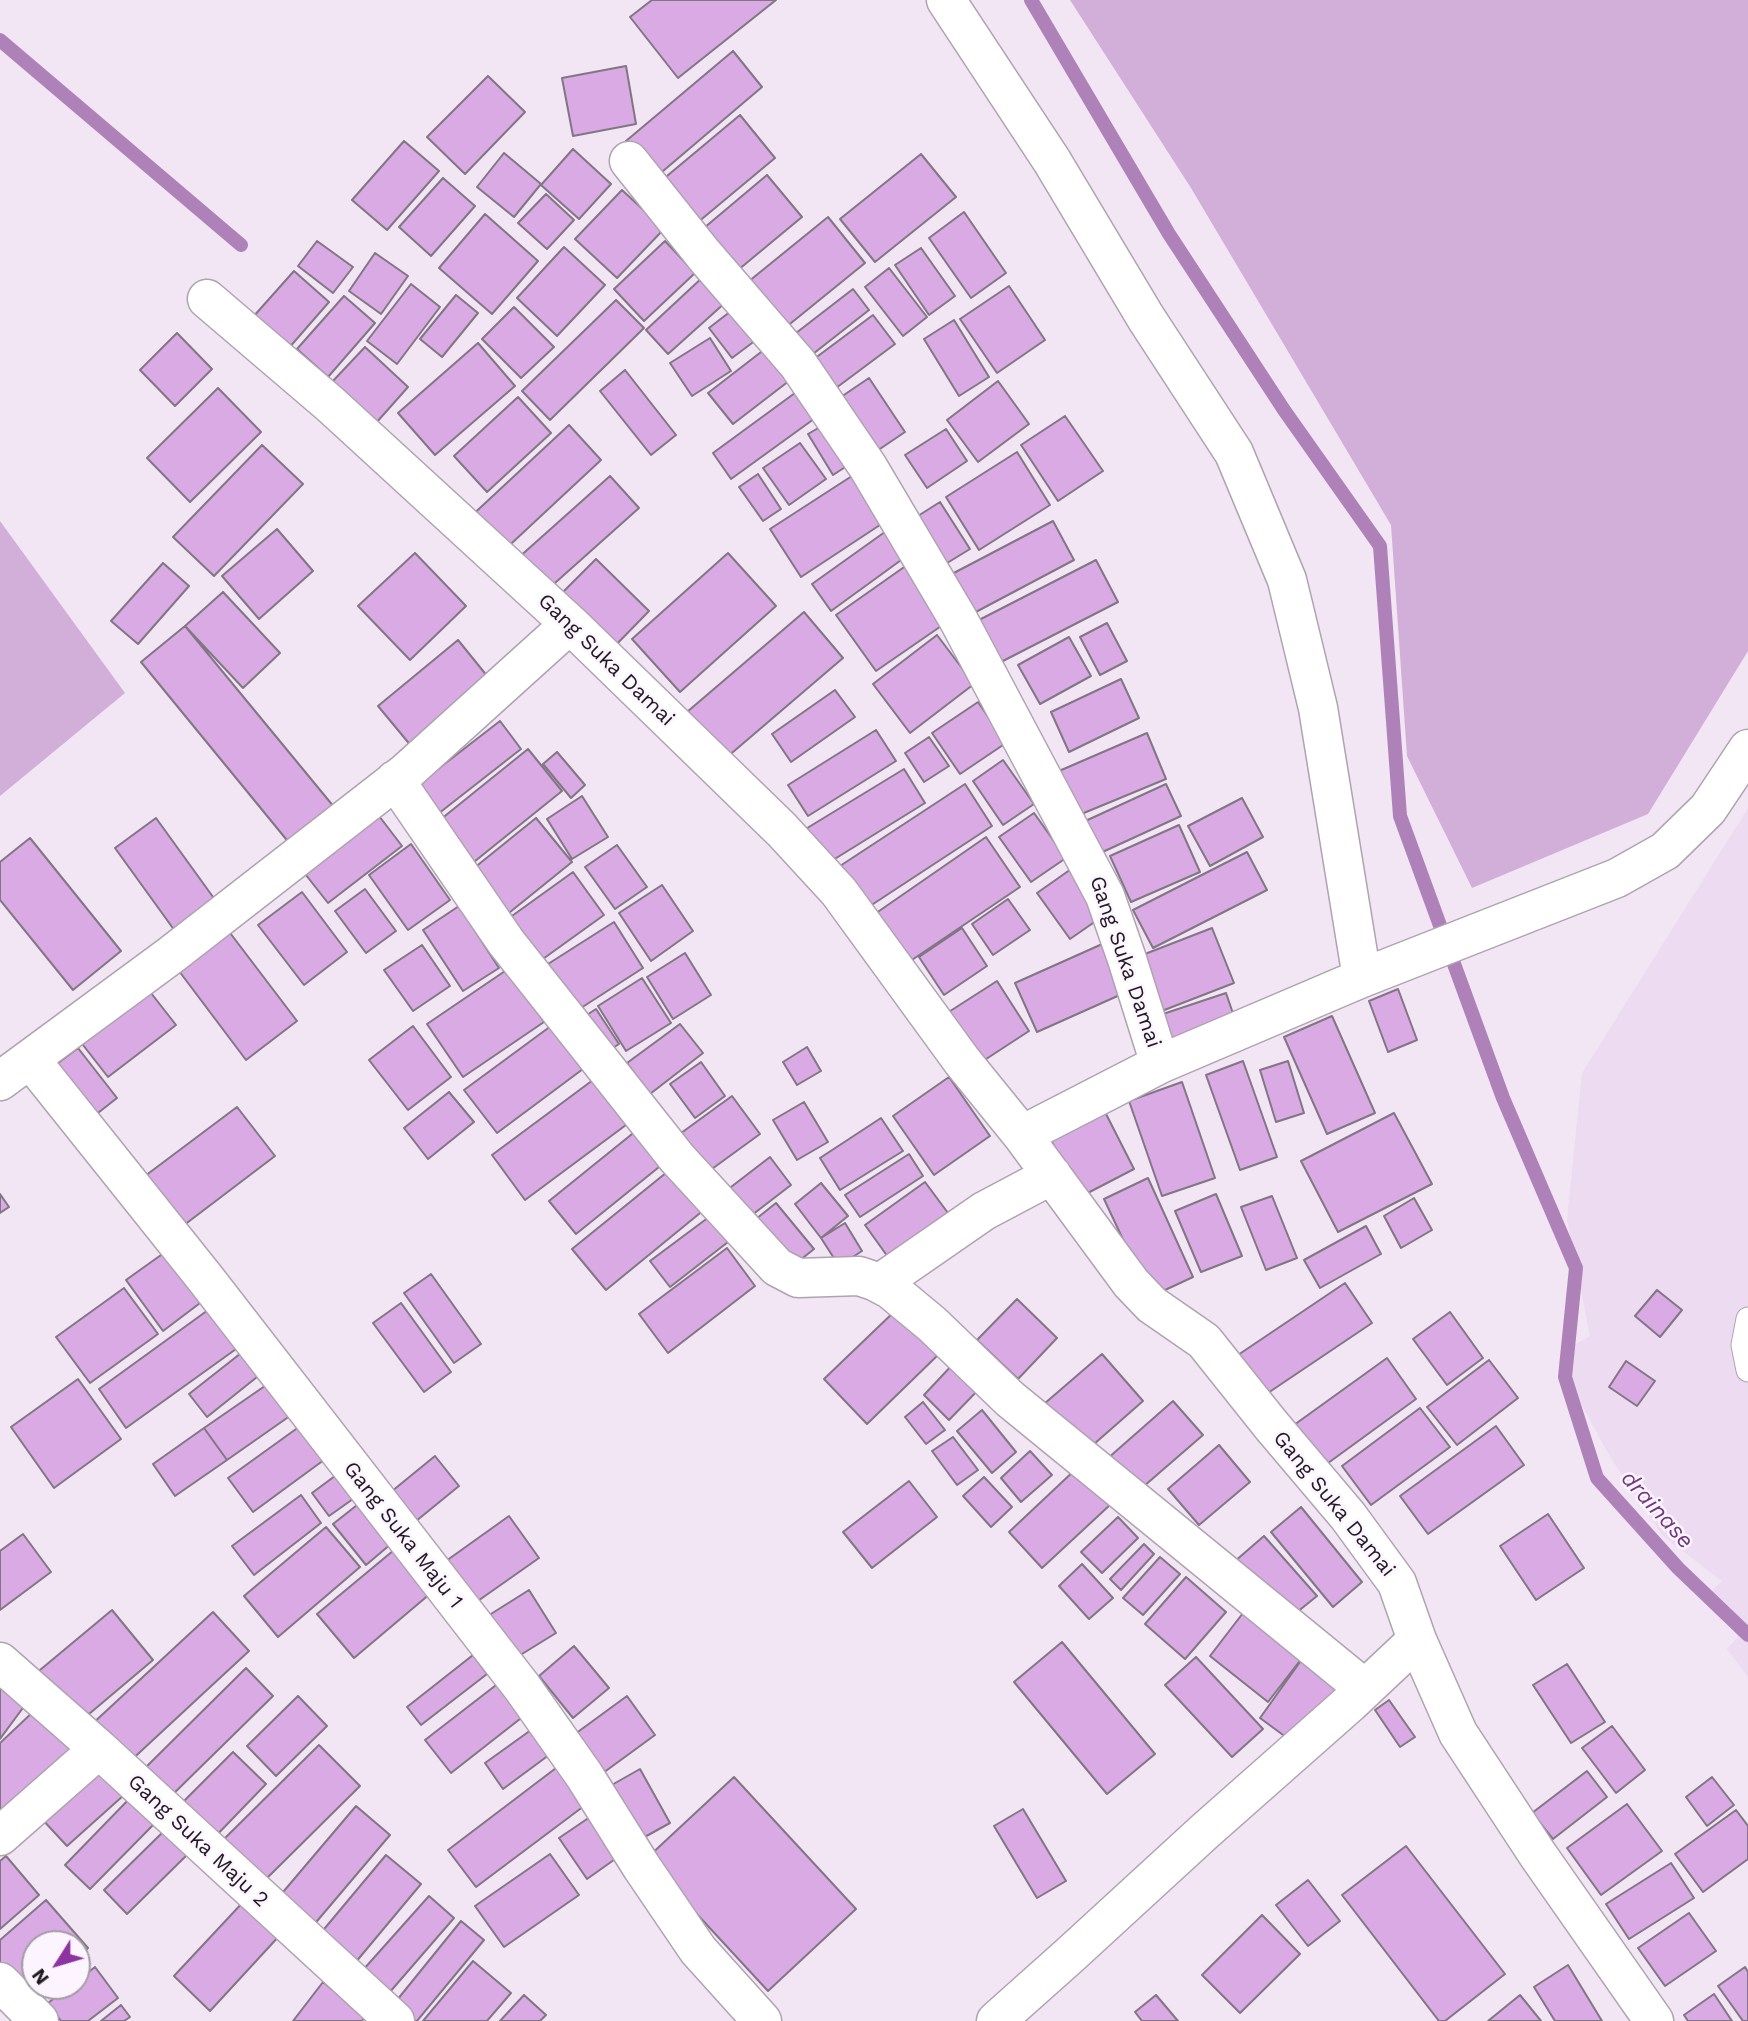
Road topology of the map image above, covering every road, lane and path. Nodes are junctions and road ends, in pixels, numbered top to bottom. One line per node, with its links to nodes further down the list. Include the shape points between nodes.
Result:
1 (946, 0): 7 (street, via 1052,161 1240,466 1287,580 1312,682)
2 (629, 161): 8 (street, Gang Suka Damai, via 798,365 868,467 958,619 1105,896)
3 (207, 299): 4 (street, Gang Suka Damai, via 330,404)
4 (570, 624): 6 (street); 10 (street, Gang Suka Damai, via 782,830 839,892 961,1061)
5 (1748, 749): 7 (street, via 1708,809 1665,851 1617,878)
6 (395, 780): 9 (street); 12 (street, via 506,942 677,1158 777,1267 798,1278 859,1276)
7 (1362, 978): 8 (street)
8 (1160, 1064): 10 (street)
9 (15, 1070): 23 (street, Gang Suka Maju 1, via 205,1278 522,1686 698,1950)
10 (1022, 1135): 11 (street, Gang Suka Damai)
11 (1052, 1175): 12 (street, via 984,1211); 15 (street, Gang Suka Damai, via 1131,1283 1152,1306 1204,1341 1348,1516 1397,1583)
12 (880, 1283): 17 (street, via 932,1324 1021,1408)
13 (1748, 1319): 14 (lane, via 1743,1345)
14 (1748, 1370)
15 (1417, 1640): 17 (street); 25 (street, Gang Suka Damai, via 1458,1733)
16 (0, 1662): 18 (street, Gang Suka Maju 2)
17 (1365, 1689): 24 (street)
18 (99, 1749): 19 (street); 22 (street, Gang Suka Maju 2)
19 (0, 1836)
20 (0, 1982): 21 (street)
21 (39, 2021)
22 (395, 2021)
23 (762, 2021)
24 (996, 2021)
25 (1654, 2021)

